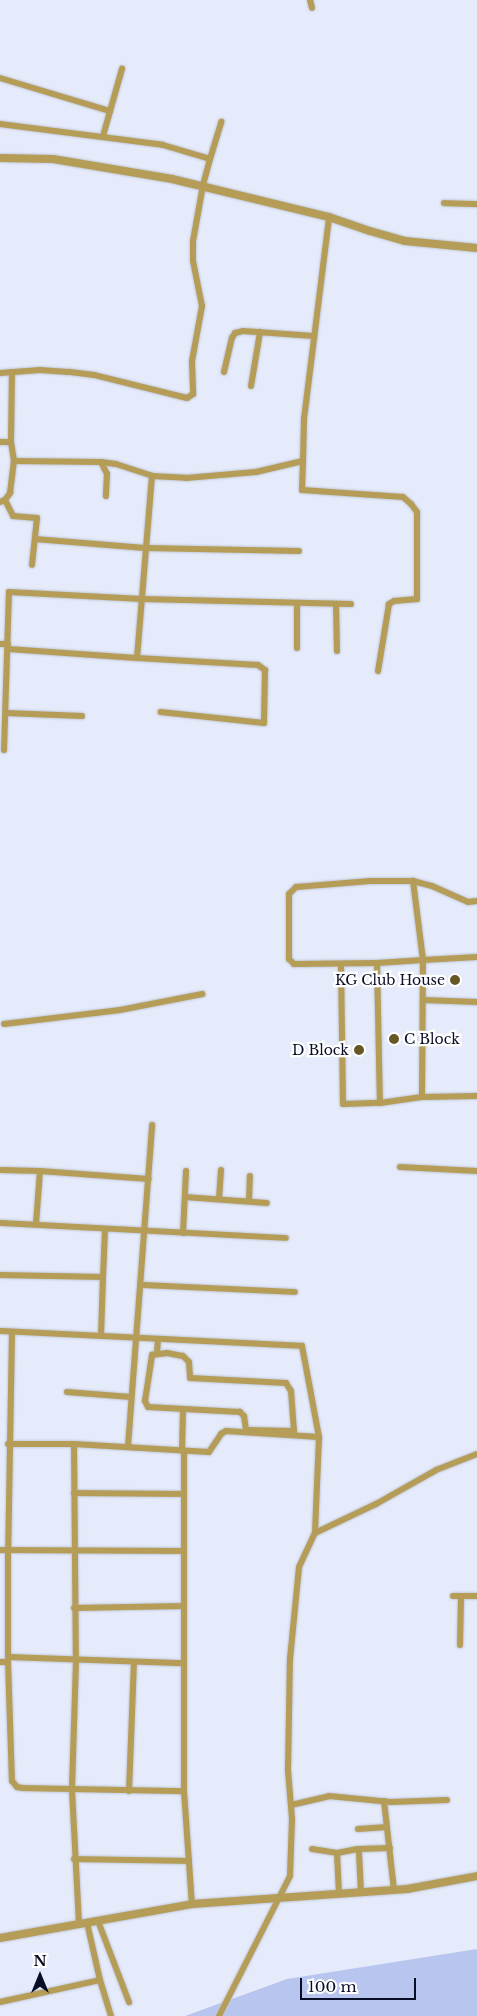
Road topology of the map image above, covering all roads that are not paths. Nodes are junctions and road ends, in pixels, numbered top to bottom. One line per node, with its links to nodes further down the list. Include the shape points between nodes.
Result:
1 (310, 0): 2 (street)
2 (312, 8)
3 (122, 69): 5 (street)
4 (0, 78): 5 (street)
5 (110, 111): 8 (street)
6 (221, 122): 10 (street)
7 (0, 124): 8 (street)
8 (103, 136): 10 (street, via 163,145)
9 (0, 158): 11 (street, via 53,159)
10 (210, 159): 11 (street)
11 (203, 185): 14 (street); 18 (street, via 193,240 193,261 202,306 192,361 193,394 187,398 94,375 40,370)
12 (444, 203): 13 (street)
13 (477, 204)
14 (329, 217): 15 (street, via 405,241); 17 (street)
15 (477, 248)
16 (260, 332): 17 (street); 19 (street, via 243,330 235,333); 21 (street)
17 (314, 336): 25 (street, via 304,419)
18 (12, 372): 20 (street); 23 (street)
19 (224, 372)
20 (0, 373)
21 (251, 386)
22 (0, 442): 23 (street)
23 (11, 442): 24 (street)
24 (14, 461): 26 (street); 29 (street, via 10,493)
25 (303, 461): 27 (street, via 256,472 186,478); 43 (street, via 302,490 403,496 417,512 417,599 389,604)
26 (101, 462): 27 (street); 28 (street, via 107,474)
27 (152, 476): 31 (street)
28 (106, 496)
29 (3, 501): 30 (street, via 12,516 37,518)
30 (35, 539): 31 (street); 33 (street)
31 (145, 548): 32 (street); 34 (street)
32 (299, 551)
33 (32, 565)
34 (142, 599): 35 (street); 39 (street, via 9,592); 42 (street)
35 (297, 603): 36 (street); 40 (street)
36 (336, 604): 37 (street); 41 (street)
37 (351, 604)
38 (0, 644): 39 (street)
39 (8, 646): 42 (street); 45 (street)
40 (297, 648)
41 (337, 651)
42 (137, 658): 44 (street, via 258,665 265,670 264,723)
43 (378, 671)
44 (161, 712)
45 (6, 713): 46 (street); 47 (street)
46 (82, 716)
47 (4, 750)
48 (413, 881): 49 (street, via 468,902); 51 (street); 53 (street, via 296,887 290,892 290,962)
49 (477, 901)
50 (477, 957): 51 (street)
51 (423, 960): 52 (street); 55 (street)
52 (377, 963): 53 (street); 60 (street)
53 (341, 964): 60 (street, via 343,1104)
54 (202, 994): 57 (street, via 120,1010)
55 (423, 1000): 56 (street); 59 (street)
56 (477, 1002)
57 (4, 1024)
58 (477, 1096): 59 (street)
59 (422, 1097): 60 (street)
60 (380, 1103)
61 (152, 1126): 69 (street)
62 (400, 1167): 67 (street)
63 (0, 1170): 65 (street)
64 (221, 1170): 71 (street)
65 (40, 1171): 69 (street); 75 (street)
66 (186, 1171): 70 (street)
67 (477, 1171)
68 (250, 1176): 72 (street)
69 (149, 1179): 77 (street)
70 (185, 1197): 71 (street); 78 (street)
71 (219, 1199): 72 (street)
72 (249, 1201): 73 (street)
73 (267, 1203)
74 (0, 1223): 75 (street)
75 (36, 1224): 76 (street)
76 (105, 1229): 77 (street); 81 (street)
77 (145, 1230): 78 (street); 82 (street)
78 (183, 1233): 79 (street)
79 (286, 1238)
80 (0, 1274): 81 (street)
81 (103, 1277): 86 (street)
82 (141, 1286): 83 (street); 87 (street)
83 (295, 1292)
84 (0, 1331): 85 (street)
85 (12, 1332): 86 (street); 94 (street)
86 (101, 1336): 87 (street)
87 (136, 1338): 88 (street); 91 (street)
88 (158, 1339): 89 (street); 93 (street, via 302,1346)
89 (157, 1353): 92 (street, via 152,1355 146,1405); 92 (street, via 183,1356 189,1362 190,1378 286,1383 291,1391 294,1431 246,1430 244,1416 240,1412)
90 (67, 1392): 91 (street)
91 (131, 1396): 96 (street)
92 (184, 1409): 97 (street)
93 (319, 1437): 97 (street, via 226,1431 209,1452); 103 (street)
94 (8, 1444): 95 (street); 101 (street)
95 (74, 1444): 96 (street); 99 (street)
96 (128, 1446): 97 (street)
97 (183, 1451): 102 (street)
98 (477, 1454): 103 (street, via 436,1470)
99 (74, 1493): 102 (street); 107 (street)
100 (0, 1494): 101 (street)
101 (8, 1494): 105 (street)
102 (184, 1494): 106 (street)
103 (315, 1533): 124 (street, via 299,1567 290,1659 288,1770)
104 (0, 1550): 105 (street)
105 (8, 1551): 107 (street); 114 (street)
106 (184, 1551): 107 (street); 111 (street)
107 (74, 1552): 112 (street)
108 (453, 1596): 109 (street)
109 (461, 1596): 110 (street); 113 (street)
110 (477, 1596)
111 (184, 1606): 112 (street); 118 (street)
112 (74, 1608): 115 (street)
113 (460, 1645)
114 (8, 1660): 115 (street); 116 (street); 119 (street, via 12,1781 23,1788)
115 (76, 1661): 117 (street); 119 (street)
116 (0, 1662)
117 (134, 1662): 118 (street); 120 (street)
118 (184, 1664): 121 (street)
119 (72, 1790): 120 (street); 131 (street)
120 (129, 1790): 121 (street)
121 (184, 1791): 132 (street)
122 (447, 1800): 123 (street)
123 (384, 1802): 124 (street, via 330,1796); 125 (street)
124 (291, 1805): 137 (street, via 290,1876)
125 (387, 1827): 126 (street); 127 (street)
126 (358, 1829)
127 (390, 1848): 130 (street, via 358,1849); 134 (street)
128 (312, 1850): 130 (street)
129 (359, 1853): 135 (street)
130 (337, 1854): 136 (street)
131 (74, 1859): 132 (street); 140 (street)
132 (189, 1861): 138 (street)
133 (477, 1876): 134 (street)
134 (394, 1890): 135 (street)
135 (361, 1893): 136 (street)
136 (339, 1894): 137 (street)
137 (280, 1898): 138 (street); 145 (street)
138 (192, 1904): 139 (street)
139 (98, 1921): 140 (street); 144 (street)
140 (83, 1924): 141 (street); 142 (street)
141 (0, 1938)
142 (100, 1980): 143 (street); 146 (street)
143 (0, 2002)
144 (129, 2002)
145 (220, 2013)
146 (110, 2016)

